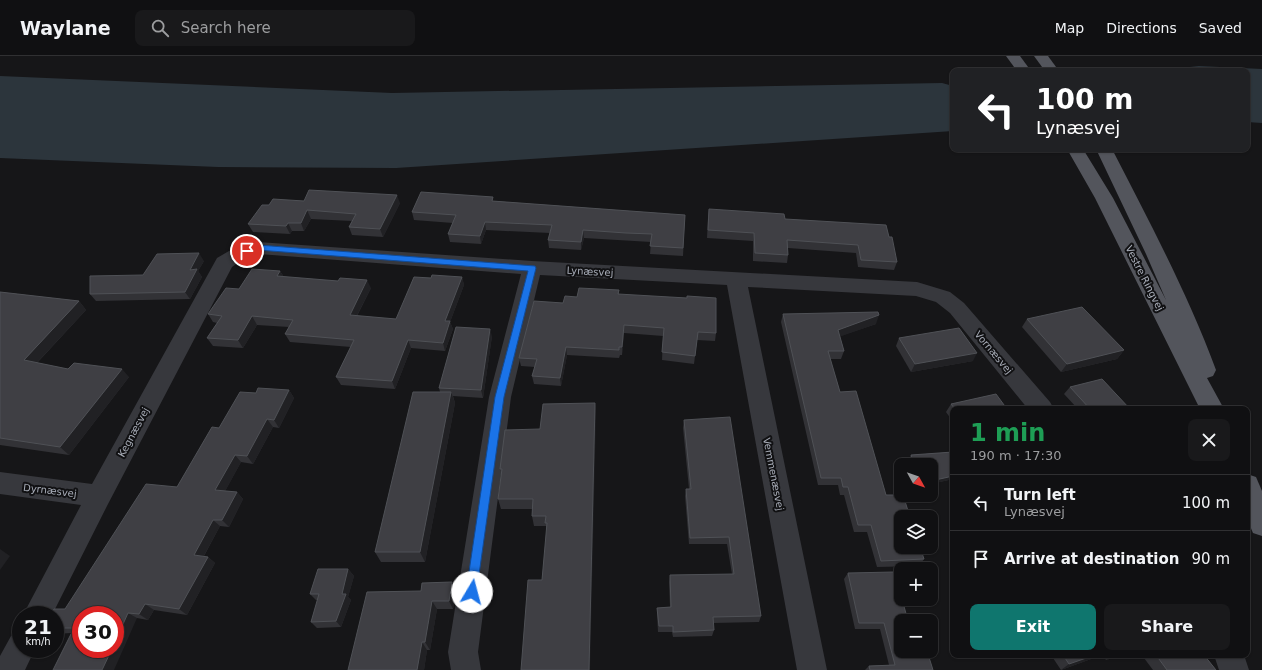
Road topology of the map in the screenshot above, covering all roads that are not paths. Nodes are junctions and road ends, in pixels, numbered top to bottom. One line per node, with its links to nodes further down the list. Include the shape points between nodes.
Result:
1 (1013, 56): 3 (main road)
2 (1041, 56): 4 (main road)
3 (1022, 68)
4 (1050, 68)
5 (1077, 152): 12 (main road, Vestre Ringvej, via 1104,198)
6 (1105, 152): 13 (main road, Vestre Ringvej, via 1175,296 1194,339)
7 (236, 254): 8 (street, Lynæsvej, via 258,248); 16 (street, Kegnæsvej, via 224,263)
8 (532, 268): 9 (street, Lynæsvej); 22 (street, via 500,397 463,652)
9 (736, 278): 10 (street, Lynæsvej, via 917,289); 23 (street, Vemmenæsvej)
10 (943, 297): 11 (street, Vornæsvej, via 957,308)
11 (1039, 406)
12 (1210, 406)
13 (1218, 406)
14 (0, 483): 16 (street, Dyrnæsvej)
15 (1250, 493): 17 (main road)
16 (99, 496): 18 (street, Kegnæsvej)
17 (1262, 524)
18 (42, 606)
19 (15, 658): 21 (street)
20 (1231, 658): 24 (street)
21 (9, 670)
22 (466, 670)
23 (812, 670)
24 (1234, 670)

